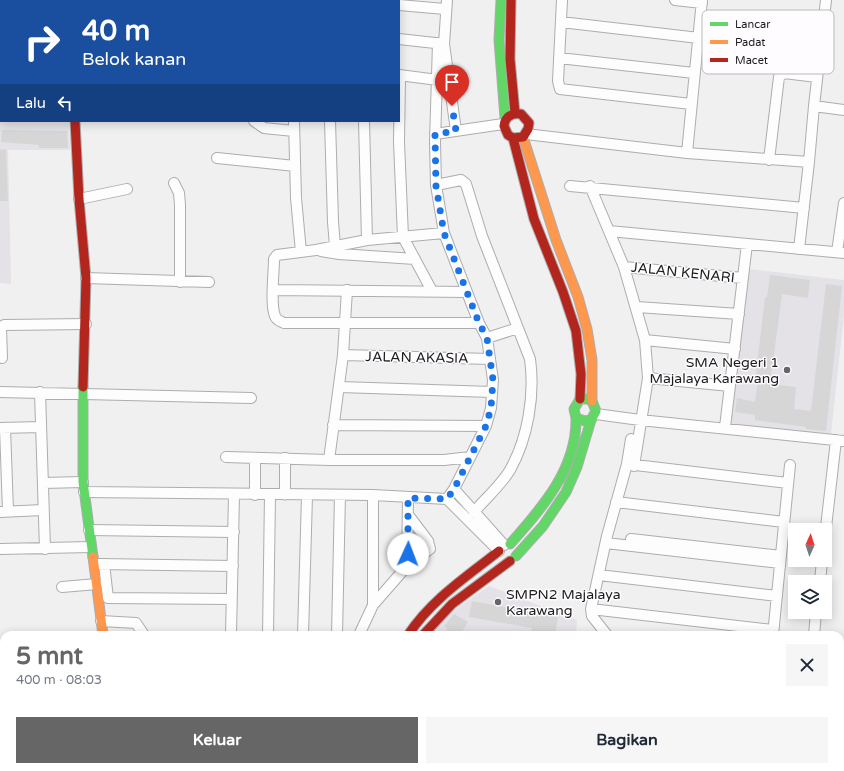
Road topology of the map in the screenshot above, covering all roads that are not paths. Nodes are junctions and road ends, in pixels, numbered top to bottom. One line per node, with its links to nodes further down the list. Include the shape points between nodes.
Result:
1 (562, 0): 10 (street)
2 (675, 0): 4 (street)
3 (826, 0): 9 (street)
4 (702, 1): 13 (street)
5 (501, 2): 6 (street); 11 (street)
6 (511, 2): 12 (street)
7 (400, 5): 8 (street)
8 (446, 5): 15 (street)
9 (825, 10)
10 (561, 22): 13 (street); 16 (street)
11 (500, 31): 12 (street); 21 (street)
12 (510, 32): 20 (street)
13 (699, 38): 17 (street)
14 (400, 39): 15 (street)
15 (441, 44): 22 (street); 34 (street)
16 (559, 58): 17 (street); 23 (street, via 558,88 562,90)
17 (694, 73): 23 (street)
18 (400, 75): 22 (street)
19 (817, 76): 24 (street); 40 (street, via 784,74 779,77)
20 (512, 77): 21 (street); 26 (street)
21 (502, 78): 27 (street)
22 (438, 80): 35 (street)
23 (691, 104): 38 (street)
24 (814, 106): 25 (street); 41 (street)
25 (844, 110)
26 (515, 113): 27 (street, via 510,114); 36 (street, via 526,117 529,123)
27 (504, 121): 34 (street); 37 (street, via 506,134)
28 (75, 122): 48 (street)
29 (256, 122): 33 (street, via 268,129)
30 (330, 122): 57 (street)
31 (364, 122): 55 (street)
32 (399, 122): 54 (street)
33 (294, 126): 42 (street)
34 (456, 131): 35 (street)
35 (435, 134): 44 (street)
36 (524, 135): 37 (street); 38 (street); 74 (street)
37 (513, 138): 75 (street, via 537,229)
38 (687, 153): 40 (street)
39 (217, 158): 42 (street)
40 (769, 160): 41 (street)
41 (809, 162): 50 (street)
42 (295, 166): 60 (street)
43 (174, 183): 66 (street, via 180,205)
44 (436, 186): 53 (street); 79 (street, via 461,180 466,184 482,236)
45 (570, 186): 46 (street)
46 (590, 186): 50 (street); 52 (street)
47 (127, 189): 48 (street)
48 (79, 199): 64 (street)
49 (844, 203): 51 (street)
50 (804, 208): 58 (street)
51 (843, 216): 61 (street)
52 (609, 231): 56 (street); 63 (street)
53 (444, 233): 54 (street); 71 (street)
54 (403, 237): 55 (street); 62 (street)
55 (367, 240): 57 (street)
56 (747, 244): 58 (street); 65 (street)
57 (335, 246): 59 (street)
58 (799, 249): 61 (street)
59 (316, 250): 60 (street); 62 (street)
60 (300, 252): 68 (street, via 277,255 274,259)
61 (840, 252)
62 (415, 259): 70 (street)
63 (624, 267): 65 (street, JALAN KENARI); 72 (street)
64 (86, 278): 66 (street); 78 (street)
65 (743, 278): 73 (street)
66 (180, 282): 67 (street)
67 (209, 282)
68 (273, 290): 69 (street); 76 (street, via 275,317 278,321)
69 (347, 290): 70 (street); 76 (street)
70 (432, 291): 71 (street)
71 (467, 292): 77 (street)
72 (636, 307): 73 (street); 81 (street)
73 (739, 314): 82 (street)
74 (583, 317): 75 (street); 95 (street, via 592,355)
75 (574, 320): 94 (street, via 582,361)
76 (346, 323): 77 (street); 83 (street)
77 (479, 323): 80 (street)
78 (86, 324): 84 (street, via 4,324 1,328); 92 (street)
79 (518, 328): 80 (street); 129 (street, via 530,359 532,374 531,403 525,429 518,453 509,471)
80 (487, 338): 85 (street)
81 (645, 340): 82 (street); 86 (street)
82 (735, 350): 87 (street)
83 (343, 356): 85 (street, JALAN AKASIA); 88 (street)
84 (2, 358)
85 (490, 359): 91 (street)
86 (648, 378): 87 (street); 97 (street)
87 (730, 386): 102 (street)
88 (340, 387): 91 (street); 98 (street)
89 (0, 392): 90 (street)
90 (40, 392): 92 (street); 100 (street)
91 (492, 392): 99 (street)
92 (83, 393): 93 (street); 112 (street)
93 (251, 398)
94 (580, 399): 95 (street, via 584,398); 96 (street, via 574,405)
95 (594, 411): 96 (street, via 586,421); 97 (street, via 623,413); 140 (street, via 576,468 556,509)
96 (576, 418): 137 (street, via 576,439 549,498)
97 (637, 420): 102 (street); 110 (street)
98 (333, 425): 99 (street); 108 (street)
99 (486, 426): 105 (street)
100 (41, 427): 101 (street); 114 (street)
101 (3, 428): 109 (street)
102 (725, 428): 103 (street)
103 (840, 440): 132 (street)
104 (226, 457): 106 (street)
105 (470, 457): 108 (street, via 444,460); 115 (street)
106 (255, 458): 107 (street); 118 (street)
107 (285, 458): 108 (street); 119 (street)
108 (329, 460)
109 (3, 463): 128 (street)
110 (631, 465): 113 (street); 126 (street)
111 (790, 465): 113 (street)
112 (83, 482): 114 (street); 116 (street)
113 (788, 483): 131 (street)
114 (43, 484): 127 (street)
115 (454, 489): 125 (street); 129 (street)
116 (84, 492): 117 (street); 133 (street)
117 (234, 495): 118 (street); 134 (street)
118 (255, 495): 122 (street)
119 (285, 495): 122 (street); 123 (street)
120 (340, 495): 121 (street); 123 (street); 159 (street)
121 (373, 495): 124 (street); 150 (street)
122 (270, 496): 157 (street)
123 (307, 496): 158 (street)
124 (408, 498): 125 (street); 130 (street)
125 (447, 499): 137 (street)
126 (616, 502): 131 (street); 135 (street)
127 (43, 510): 128 (street); 139 (street)
128 (4, 512)
129 (474, 512): 137 (street)
130 (409, 516): 144 (street); 144 (street, via 430,547 428,552)
131 (784, 522): 141 (street)
132 (827, 523)
133 (89, 530): 134 (street); 136 (street)
134 (234, 532): 143 (street)
135 (606, 539): 141 (street); 145 (street)
136 (91, 547): 139 (street); 142 (street)
137 (504, 547): 140 (street, via 514,547); 140 (street, via 502,559); 161 (street, via 430,608)
138 (0, 549): 139 (street)
139 (44, 549)
140 (513, 558): 162 (street, via 446,608)
141 (780, 559): 148 (street)
142 (99, 564): 143 (street); 146 (street); 149 (street, via 108,598)
143 (233, 566): 149 (street)
144 (407, 566): 150 (street)
145 (599, 575): 148 (street); 151 (street)
146 (97, 584): 147 (street); 153 (street)
147 (62, 587)
148 (777, 596): 165 (street)
149 (232, 599): 156 (street)
150 (373, 605): 160 (street)
151 (591, 609): 163 (street, via 592,616); 164 (street)
152 (815, 619): 166 (street)
153 (101, 621): 154 (street); 155 (street, via 136,623)
154 (102, 631)
155 (141, 631)
156 (231, 631)
157 (268, 631)
158 (303, 631)
159 (337, 631)
160 (361, 631)
161 (411, 631)
162 (426, 631)
163 (604, 631)
164 (765, 631)
165 (773, 631)
166 (814, 631)

